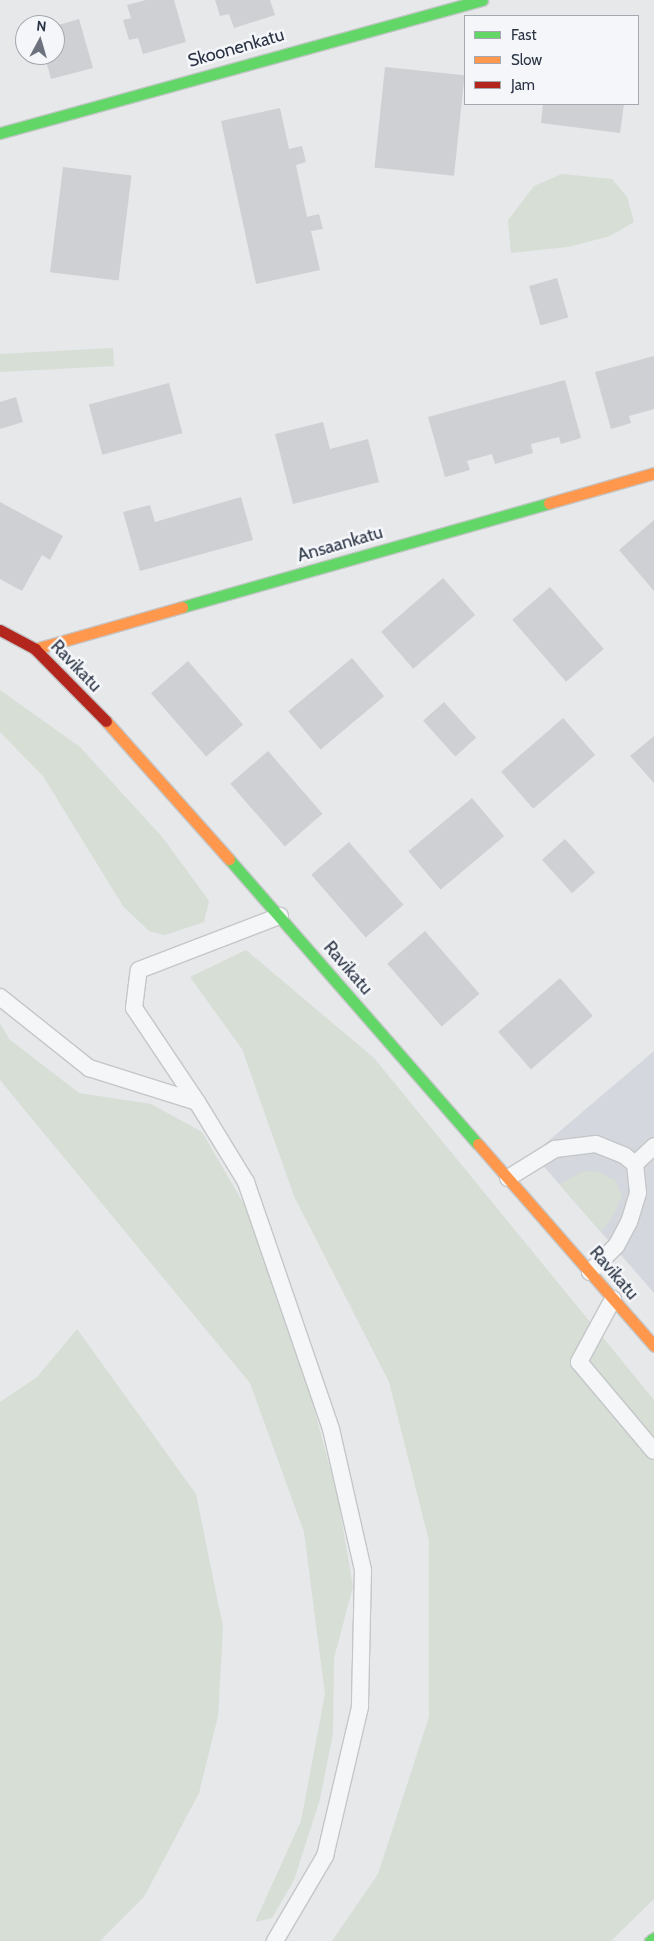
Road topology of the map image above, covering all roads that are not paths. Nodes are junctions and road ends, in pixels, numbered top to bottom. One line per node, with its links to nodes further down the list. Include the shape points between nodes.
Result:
1 (482, 0): 2 (street, Skoonenkatu)
2 (0, 133)
3 (654, 473): 5 (street, Ansaankatu)
4 (0, 630): 5 (street, Ravikatu)
5 (35, 649): 6 (street, Ravikatu, via 135,751)
6 (280, 916): 8 (lane, via 139,970 134,1008); 11 (street, Ravikatu)
7 (0, 997): 8 (lane, via 89,1068)
8 (197, 1102): 17 (lane, via 246,1182 331,1428 363,1570 360,1707 354,1735 325,1856)
9 (654, 1146): 10 (lane)
10 (635, 1164): 11 (lane, via 625,1156 596,1144 555,1149); 12 (lane, via 638,1193 629,1222 616,1246)
11 (508, 1178): 12 (street, Ravikatu)
12 (590, 1272): 13 (street, Ravikatu)
13 (613, 1299): 14 (street, Ravikatu); 15 (lane, via 579,1362)
14 (654, 1346)
15 (654, 1451)
16 (654, 1938): 18 (street)
17 (275, 1941)
18 (650, 1941)

